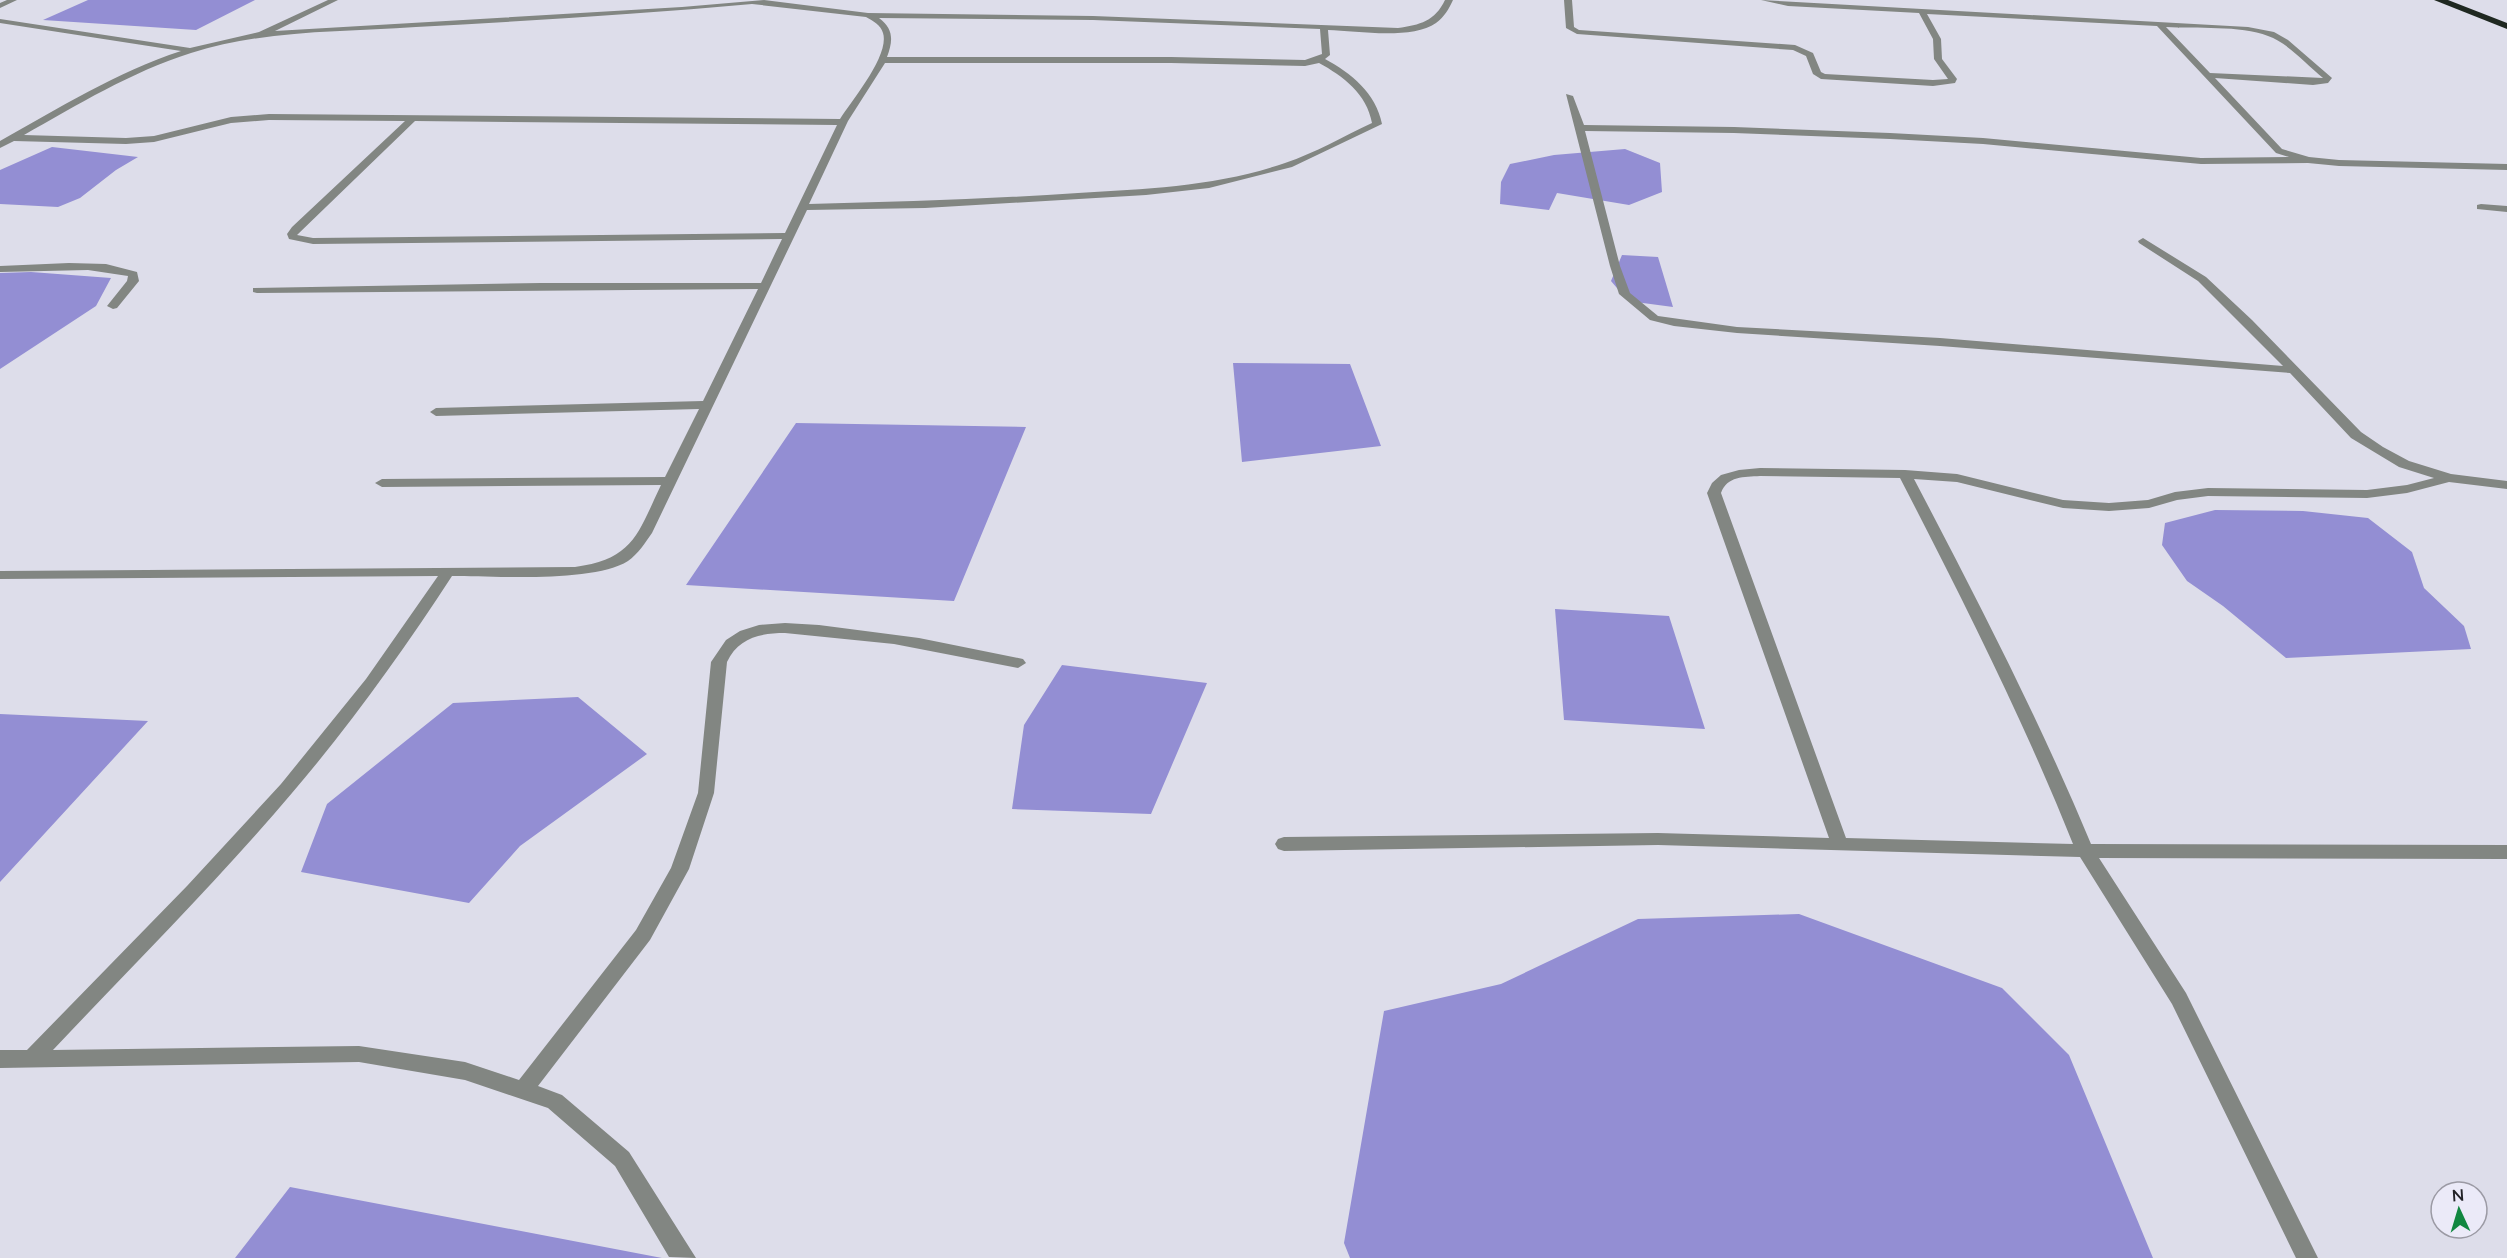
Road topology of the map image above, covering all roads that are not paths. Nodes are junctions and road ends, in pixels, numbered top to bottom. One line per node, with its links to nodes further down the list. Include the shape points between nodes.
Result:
1 (13, 0): 8 (street)
2 (334, 0): 15 (street)
3 (1449, 0): 14 (street, via 1442,16 1417,28)
4 (1568, 0): 9 (street, via 1570,28 1577,32 1795,48 1810,56 1817,74 1824,77 1952,81 1938,59 1939,39)
5 (1765, 0): 9 (street)
6 (2439, 0): 13 (highway)
7 (758, 1): 10 (street); 15 (street)
8 (0, 6)
9 (1922, 11): 12 (street)
10 (868, 15): 14 (street); 17 (street, via 887,29 888,43)
11 (0, 21): 16 (street)
12 (2159, 24): 19 (street); 19 (street, via 2271,34 2328,78 2313,82)
13 (2507, 26)
14 (1324, 27): 18 (street, via 1327,50)
15 (262, 34): 16 (street)
16 (191, 50): 24 (street, via 93,92)
17 (881, 60): 18 (street); 22 (street)
18 (1320, 60): 28 (street, via 1347,75 1375,112 1377,124 1289,165 1209,185 1146,192 925,205)
19 (2206, 75): 26 (street, via 2278,151)
20 (1569, 96): 23 (street)
21 (412, 119): 22 (street); 24 (street, via 247,118 154,139); 31 (street, via 296,229 293,237 324,241)
22 (842, 122): 28 (street)
23 (1580, 128): 26 (street, via 1983,141 2201,161); 37 (street, via 1624,294 1654,318 1737,330)
24 (13, 138): 25 (street)
25 (0, 146)
26 (2308, 160): 27 (street)
27 (2507, 167)
28 (803, 207): 31 (street)
29 (2481, 207): 30 (street)
30 (2507, 209)
31 (789, 236): 34 (street)
32 (2143, 241): 37 (street, via 2202,279)
33 (0, 269): 36 (street, via 125,270 132,274 133,281)
34 (765, 286): 35 (street); 38 (street)
35 (257, 290)
36 (113, 306)
37 (2294, 370): 41 (street, via 2356,435 2404,464)
38 (707, 405): 39 (street); 42 (street)
39 (436, 412)
40 (1905, 474): 41 (street, via 1957,478 2063,504 2109,507 2149,504 2208,492 2367,494); 49 (street, via 1740,473 1723,478 1714,493); 50 (street, via 2047,758)
41 (2449, 478): 44 (street)
42 (670, 481): 43 (street); 45 (street, via 640,542 612,565 575,571)
43 (382, 483)
44 (2507, 484)
45 (448, 572): 46 (street); 53 (street, via 410,630 287,789)
46 (0, 575)
47 (1018, 663): 54 (street, via 915,641 854,633 776,627 735,639 719,663 706,794 680,869 643,935)
48 (1284, 844): 49 (street, via 1658,838)
49 (1840, 845): 50 (street)
50 (2085, 851): 51 (street); 56 (street, via 2178,999)
51 (2507, 852)
52 (0, 1059): 53 (street)
53 (30, 1059): 54 (street, via 359,1054 465,1071)
54 (523, 1090): 55 (street, via 555,1101 622,1159)
55 (685, 1258)
56 (2307, 1258)

